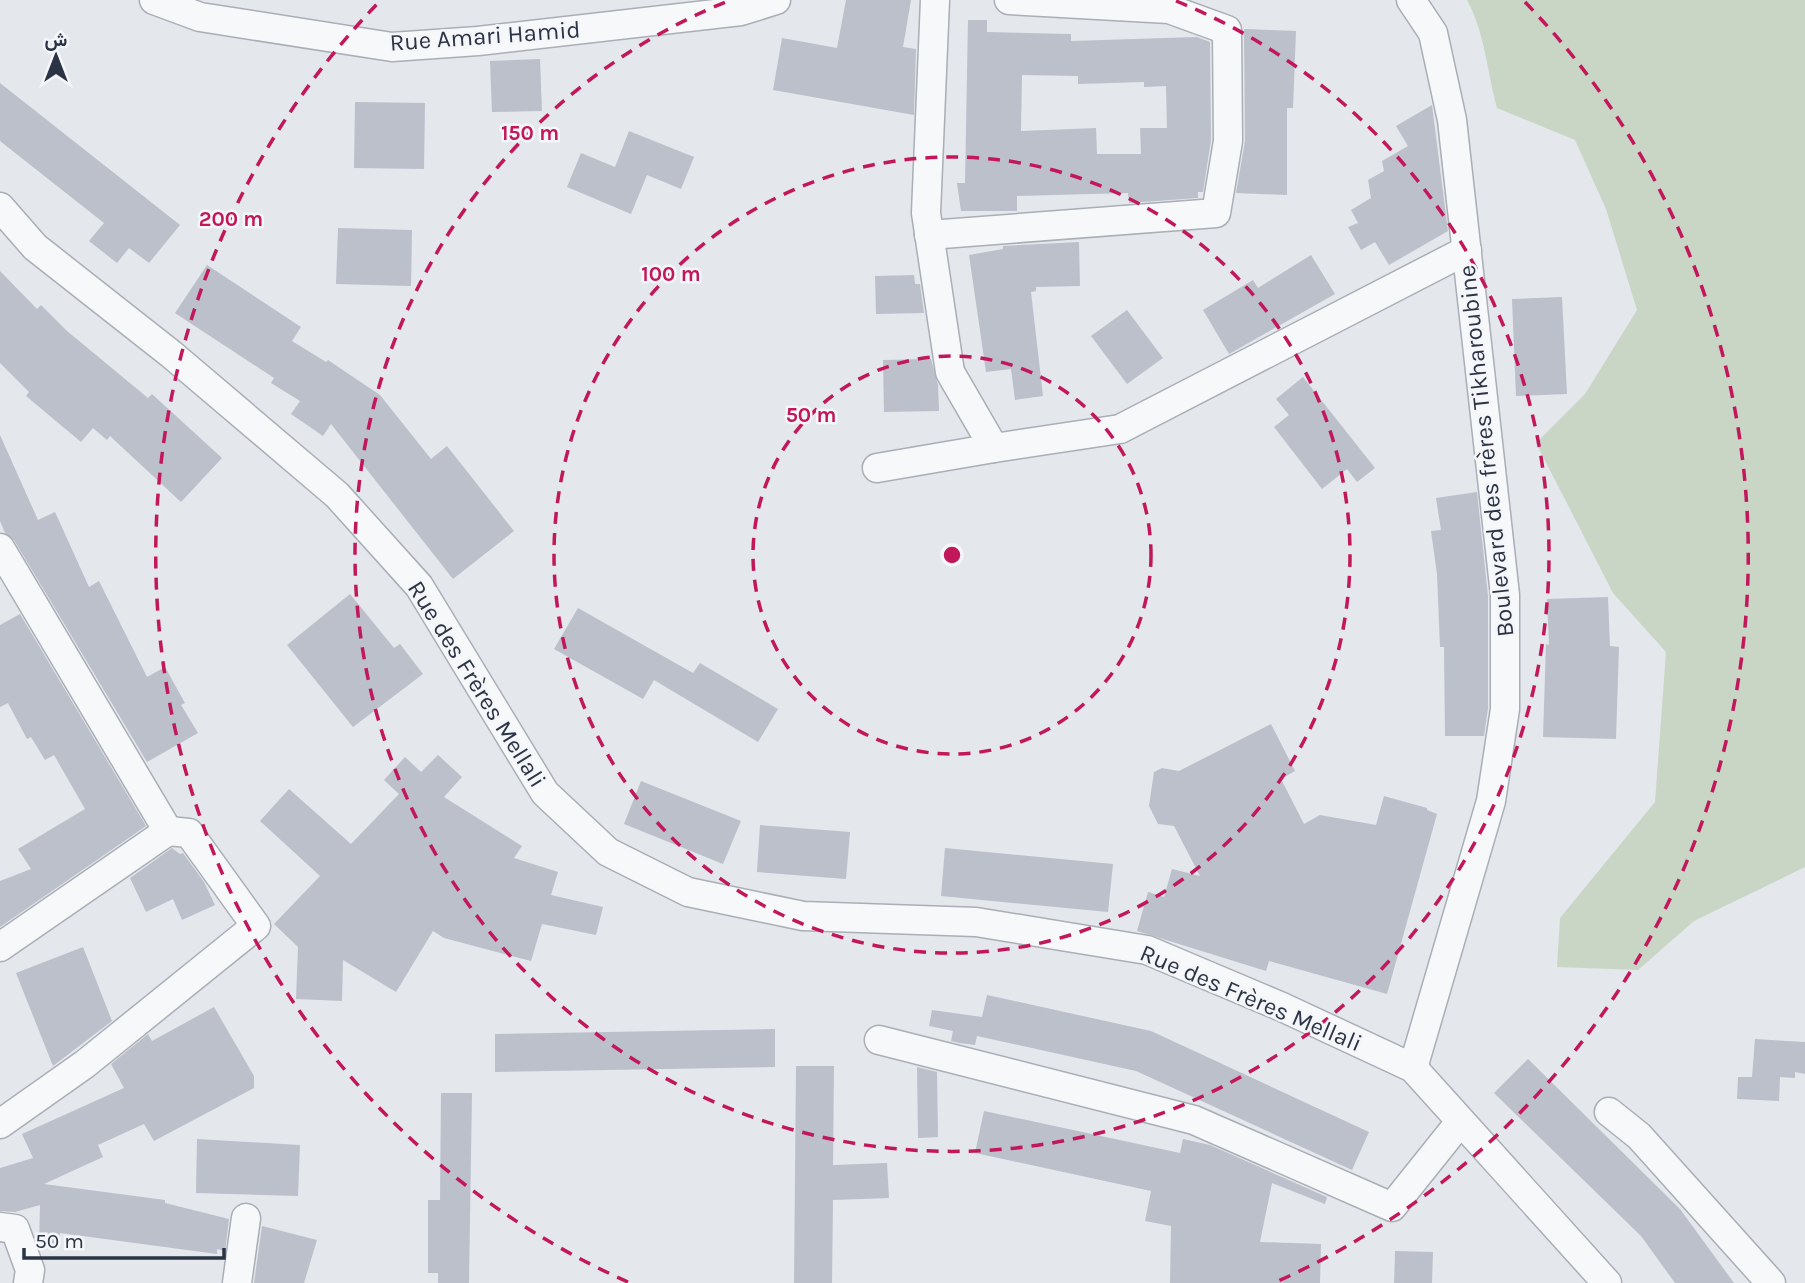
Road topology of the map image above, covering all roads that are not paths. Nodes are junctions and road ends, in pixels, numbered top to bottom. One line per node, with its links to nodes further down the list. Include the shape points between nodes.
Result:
1 (154, 0): 2 (street, Rue Amari Hamid, via 200,17 392,47 741,11)
2 (776, 0)
3 (935, 0): 7 (street, via 926,213)
4 (1009, 0): 7 (street, via 1169,9 1227,30 1228,141 1216,213)
5 (1411, 0): 8 (street, Boulevard des frères Tikharoubine, via 1433,33 1452,120)
6 (0, 207): 15 (street, Rue des Frères Mellali, via 35,247 171,354 337,495 419,586 545,793 608,852 688,892 803,916 976,922 1147,950)
7 (929, 235): 9 (street, via 950,372)
8 (1467, 250): 9 (street, via 1120,429); 15 (street, Boulevard des frères Tikharoubine, via 1505,594 1505,709 1491,801)
9 (994, 447): 10 (street)
10 (877, 468)
11 (0, 548): 12 (street)
12 (167, 831): 13 (street); 18 (street, via 189,833 256,926 85,1064)
13 (0, 947)
14 (879, 1040): 17 (street, via 1194,1120 1392,1207)
15 (1413, 1068): 17 (street)
16 (1609, 1112): 24 (street, via 1639,1136)
17 (1460, 1122): 23 (street)
18 (0, 1124)
19 (246, 1218): 22 (street)
20 (0, 1227): 21 (street, via 15,1228 30,1270)
21 (28, 1283)
22 (237, 1283)
23 (1607, 1283)
24 (1771, 1283)

